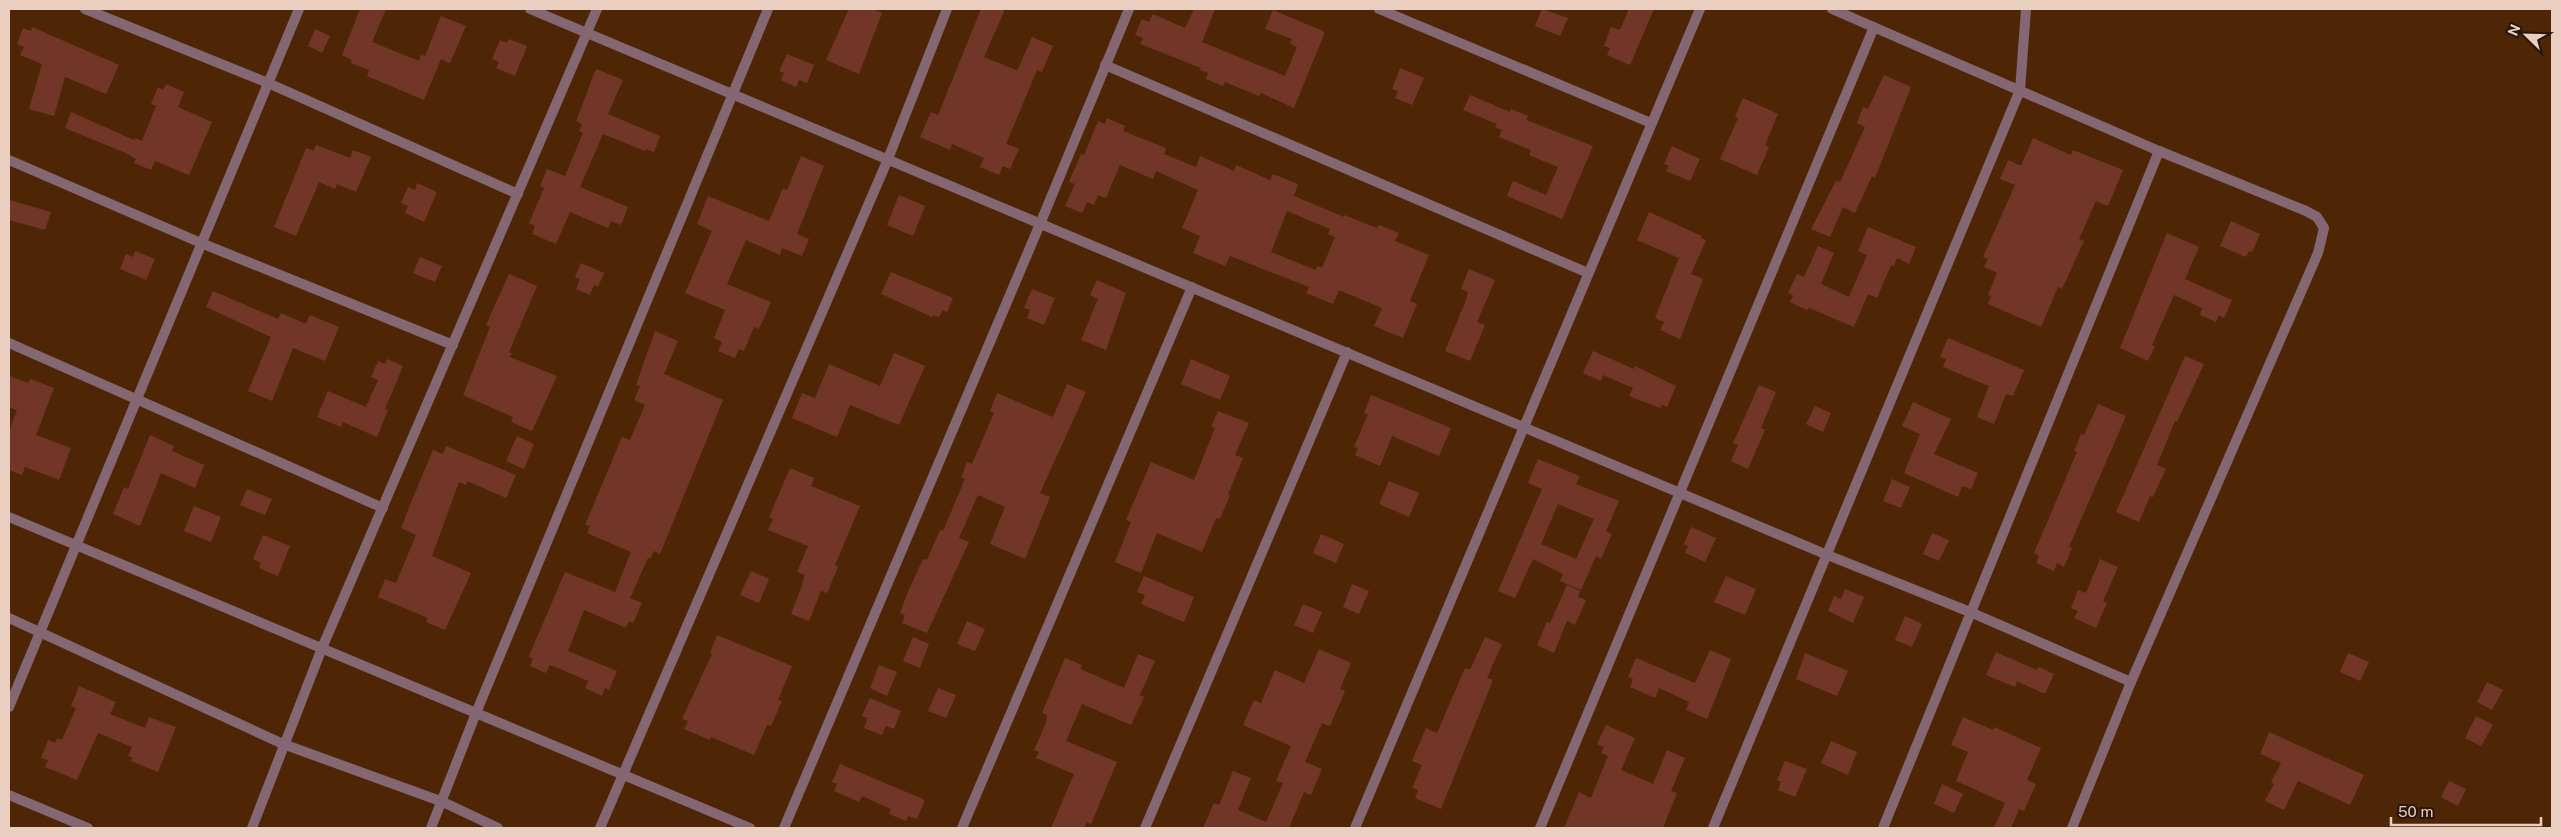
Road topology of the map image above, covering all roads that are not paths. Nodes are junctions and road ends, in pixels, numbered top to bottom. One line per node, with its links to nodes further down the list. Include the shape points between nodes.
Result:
1 (85, 9): 15 (street)
2 (298, 9): 15 (street)
3 (530, 9): 13 (street)
4 (597, 9): 13 (street)
5 (768, 9): 17 (street)
6 (947, 9): 21 (street)
7 (1129, 9): 14 (street)
8 (1379, 9): 18 (street)
9 (1700, 9): 18 (street)
10 (1832, 9): 12 (street)
11 (2026, 9): 16 (street)
12 (1874, 27): 16 (street); 32 (street)
13 (588, 33): 17 (street); 22 (street)
14 (1105, 65): 23 (street); 25 (street)
15 (268, 83): 22 (street); 24 (street)
16 (2020, 90): 19 (street); 36 (street)
17 (733, 94): 21 (street); 43 (street)
18 (1651, 123): 25 (street)
19 (2159, 151): 37 (street); 41 (street, via 2306,211 2317,217 2324,228 2318,253)
20 (9, 160): 24 (street)
21 (888, 160): 23 (street); 45 (street)
22 (518, 194): 28 (street)
23 (1040, 224): 26 (street); 54 (street)
24 (201, 243): 28 (street); 30 (street)
25 (1588, 273): 31 (street)
26 (1192, 287): 29 (street); 55 (street)
27 (9, 342): 30 (street)
28 (453, 345): 33 (street)
29 (1347, 352): 31 (street); 56 (street)
30 (137, 398): 33 (street); 35 (street)
31 (1522, 426): 32 (street); 57 (street)
32 (1680, 493): 36 (street); 58 (street)
33 (382, 508): 40 (street)
34 (9, 517): 35 (street)
35 (76, 544): 39 (street); 40 (street)
36 (1825, 554): 37 (street); 59 (street)
37 (1970, 612): 41 (street); 60 (street)
38 (9, 618): 39 (street)
39 (40, 631): 42 (street); 44 (street)
40 (322, 648): 43 (street); 44 (street)
41 (2131, 682): 61 (street)
42 (9, 706)
43 (476, 713): 45 (street); 47 (street)
44 (283, 744): 47 (street); 49 (street)
45 (622, 774): 52 (street); 53 (street)
46 (9, 795): 48 (street)
47 (443, 802): 50 (street); 51 (street)
48 (88, 828)
49 (252, 828)
50 (431, 828)
51 (498, 828)
52 (600, 828)
53 (750, 828)
54 (784, 828)
55 (962, 828)
56 (1145, 828)
57 (1355, 828)
58 (1540, 828)
59 (1713, 828)
60 (1883, 828)
61 (2072, 828)

